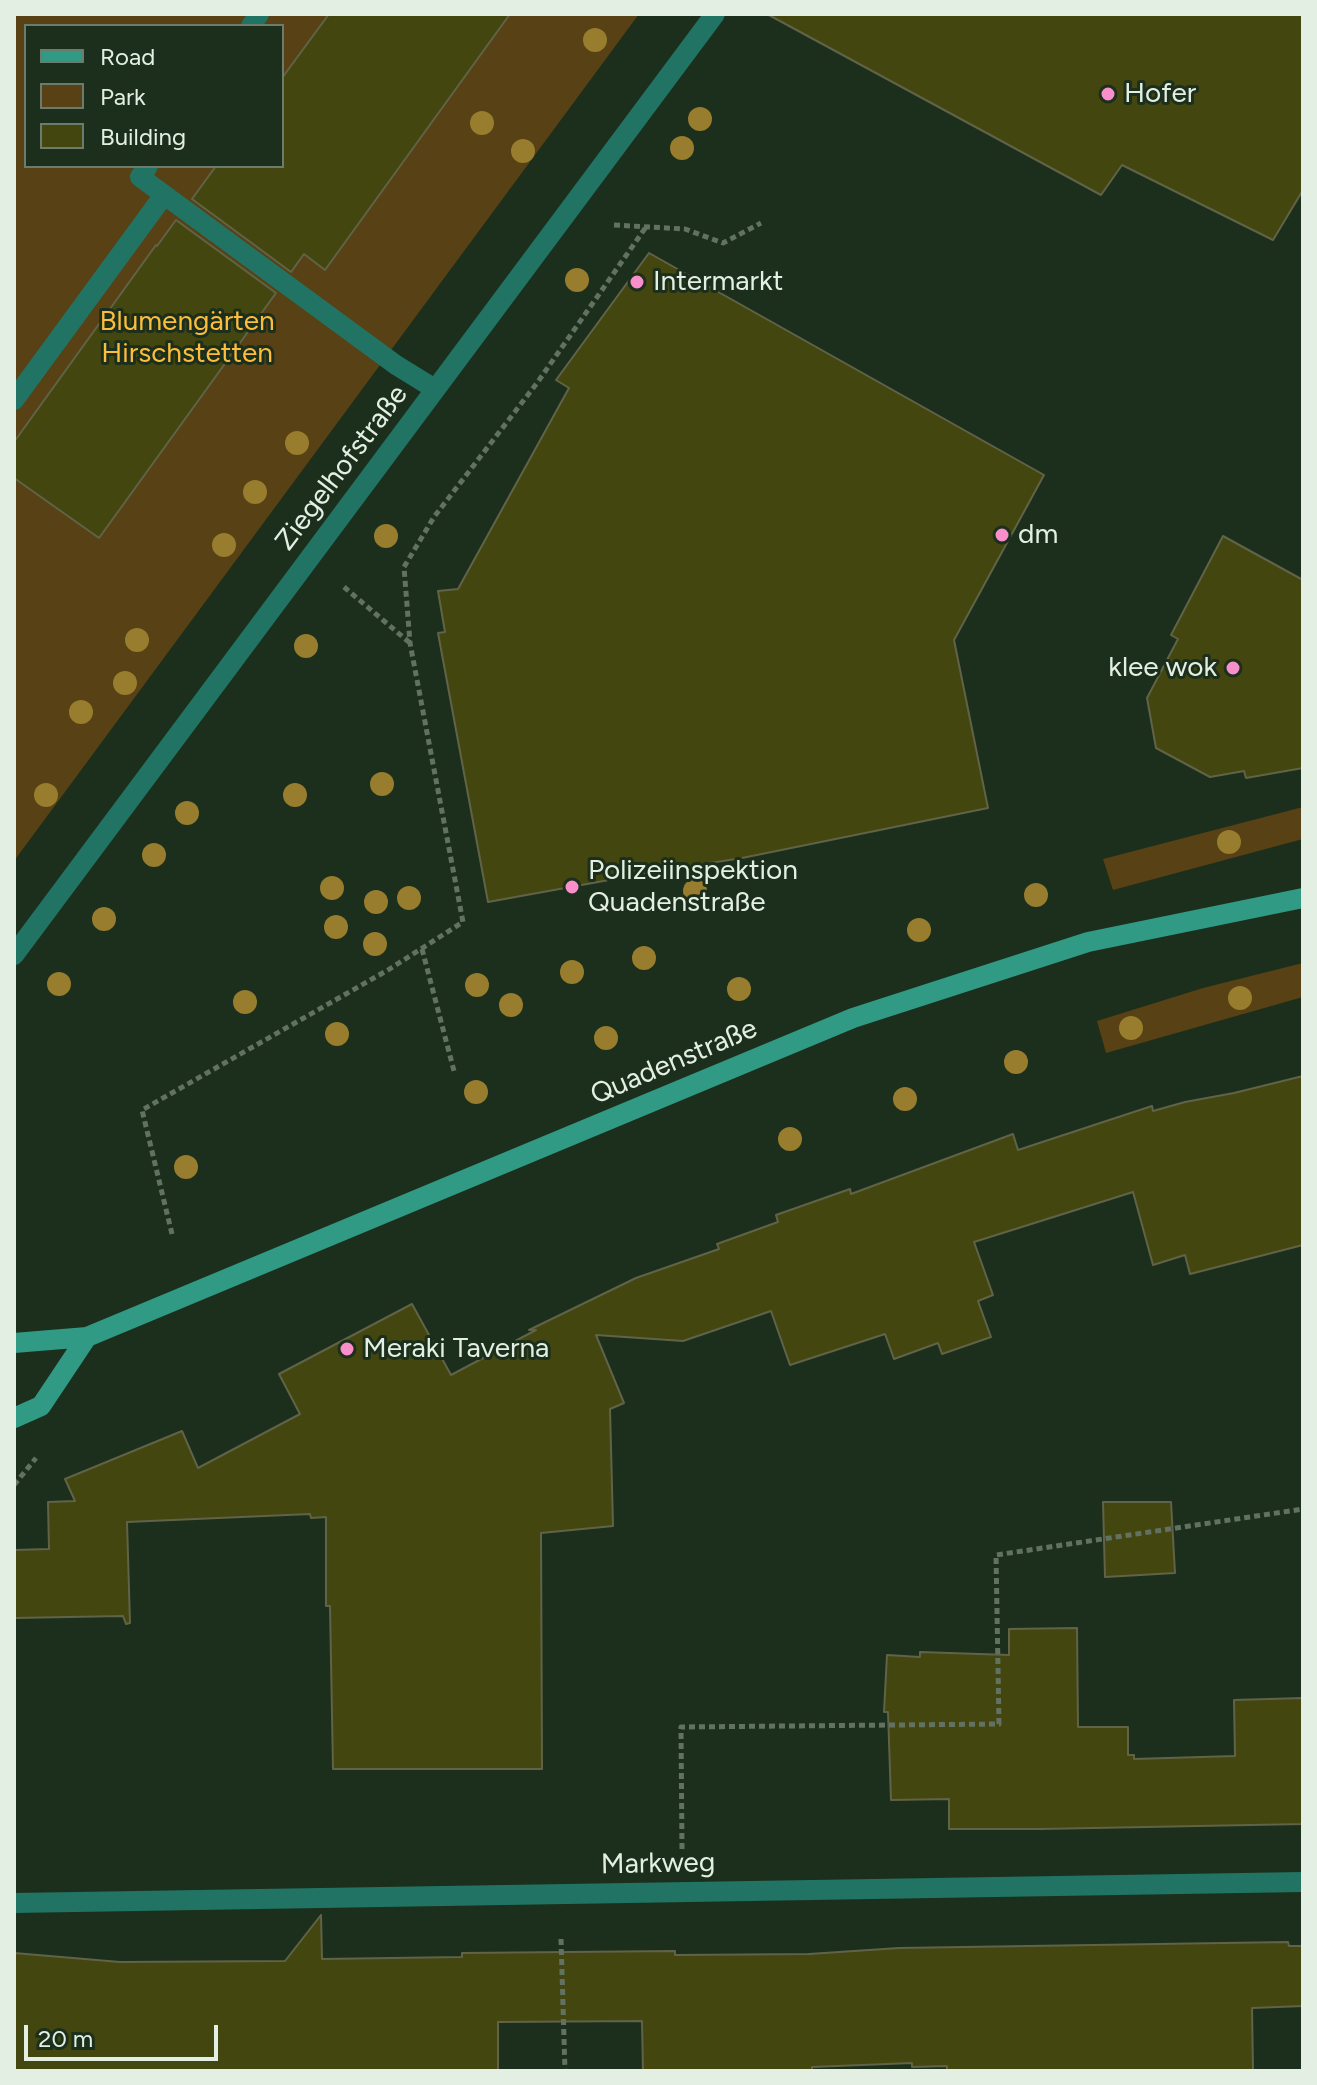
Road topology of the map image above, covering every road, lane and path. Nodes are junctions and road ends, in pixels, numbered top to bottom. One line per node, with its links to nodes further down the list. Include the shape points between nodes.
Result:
1 (715, 14): 4 (street, Ziegelhofstraße)
2 (147, 168): 3 (street, via 140,177)
3 (164, 195): 7 (street); 8 (street)
4 (560, 221): 6 (path); 7 (street, Ziegelhofstraße)
5 (761, 223): 6 (path, via 723,243 685,229)
6 (646, 227): 10 (path, via 537,383 434,517 404,567)
7 (435, 389): 9 (street, Ziegelhofstraße)
8 (14, 400)
9 (310, 559): 10 (path); 13 (street, Ziegelhofstraße)
10 (410, 643): 12 (path, via 463,922)
11 (1303, 898): 16 (street, Quadenstraße, via 1088,942 853,1018)
12 (422, 949): 14 (path); 15 (path, via 142,1110)
13 (14, 955)
14 (454, 1071)
15 (172, 1234)
16 (87, 1337): 17 (street, Quadenstraße); 18 (street, via 41,1406)
17 (14, 1343)
18 (14, 1418)
19 (37, 1456): 20 (path)
20 (14, 1485)
21 (1303, 1509): 23 (path, via 996,1555 999,1724 681,1727)
22 (1303, 1882): 23 (street, Markweg)
23 (682, 1892): 24 (street, Markweg)
24 (559, 1894): 25 (street, Markweg); 26 (path)
25 (14, 1903)
26 (565, 2071)

